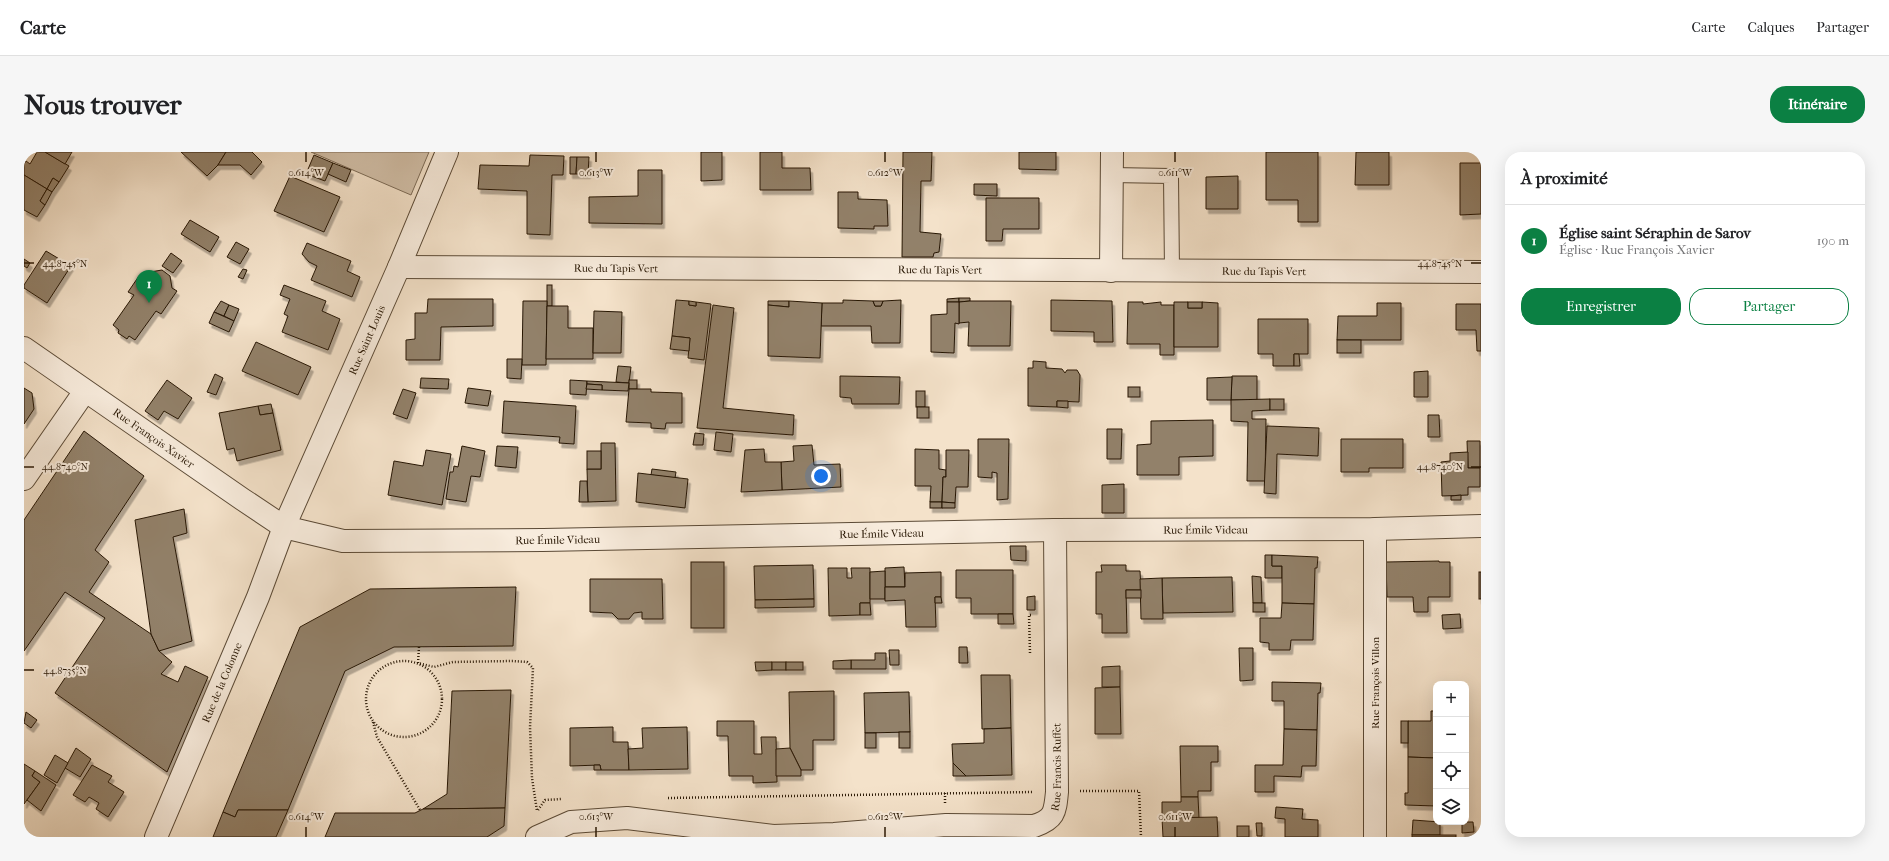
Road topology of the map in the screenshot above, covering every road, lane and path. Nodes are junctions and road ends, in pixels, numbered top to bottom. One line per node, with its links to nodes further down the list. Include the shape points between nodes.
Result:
1 (447, 152): 4 (street, Rue Saint-Louis)
2 (1112, 152): 3 (street)
3 (1111, 175): 5 (street); 6 (lane, via 1171,176)
4 (399, 267): 5 (street, Rue du Tapis Vert); 11 (street, Rue Saint-Louis)
5 (1110, 271): 6 (street, Rue du Tapis Vert)
6 (1172, 271): 7 (street, Rue du Tapis Vert)
7 (1481, 272)
8 (24, 348): 9 (street, Rue François Xavier)
9 (85, 391): 10 (street); 11 (street, Rue François Xavier)
10 (24, 479)
11 (284, 526): 14 (street, Rue Émile Videau, via 343,541 551,540); 24 (street, Rue de la Colonne, via 258,597)
12 (1481, 526): 13 (street, Rue Émile Videau)
13 (1375, 529): 14 (street, Rue Émile Videau); 26 (street, Rue François Villon)
14 (1055, 530): 18 (street, Rue Francis Ruffet)
15 (419, 647): 16 (path)
16 (418, 663): 17 (path, via 406,660 394,662 383,667 374,676 368,686 366,698); 17 (path, via 438,680 442,692 442,705 438,717 430,727 419,734 406,737 388,733); 22 (path, via 434,667 454,662 512,661 527,662 533,668 530,727 532,778)
17 (373, 722): 21 (path, via 376,737)
18 (1057, 792): 19 (path); 23 (street, Rue Francis Ruffet, via 1052,817 1034,826 946,825 773,836 627,818 571,822); 25 (path, via 1139,791)
19 (663, 798)
20 (568, 799): 22 (path, via 545,800)
21 (420, 810)
22 (537, 811): 23 (path)
23 (539, 836)
24 (156, 837)
25 (1140, 837)
26 (1375, 837)

